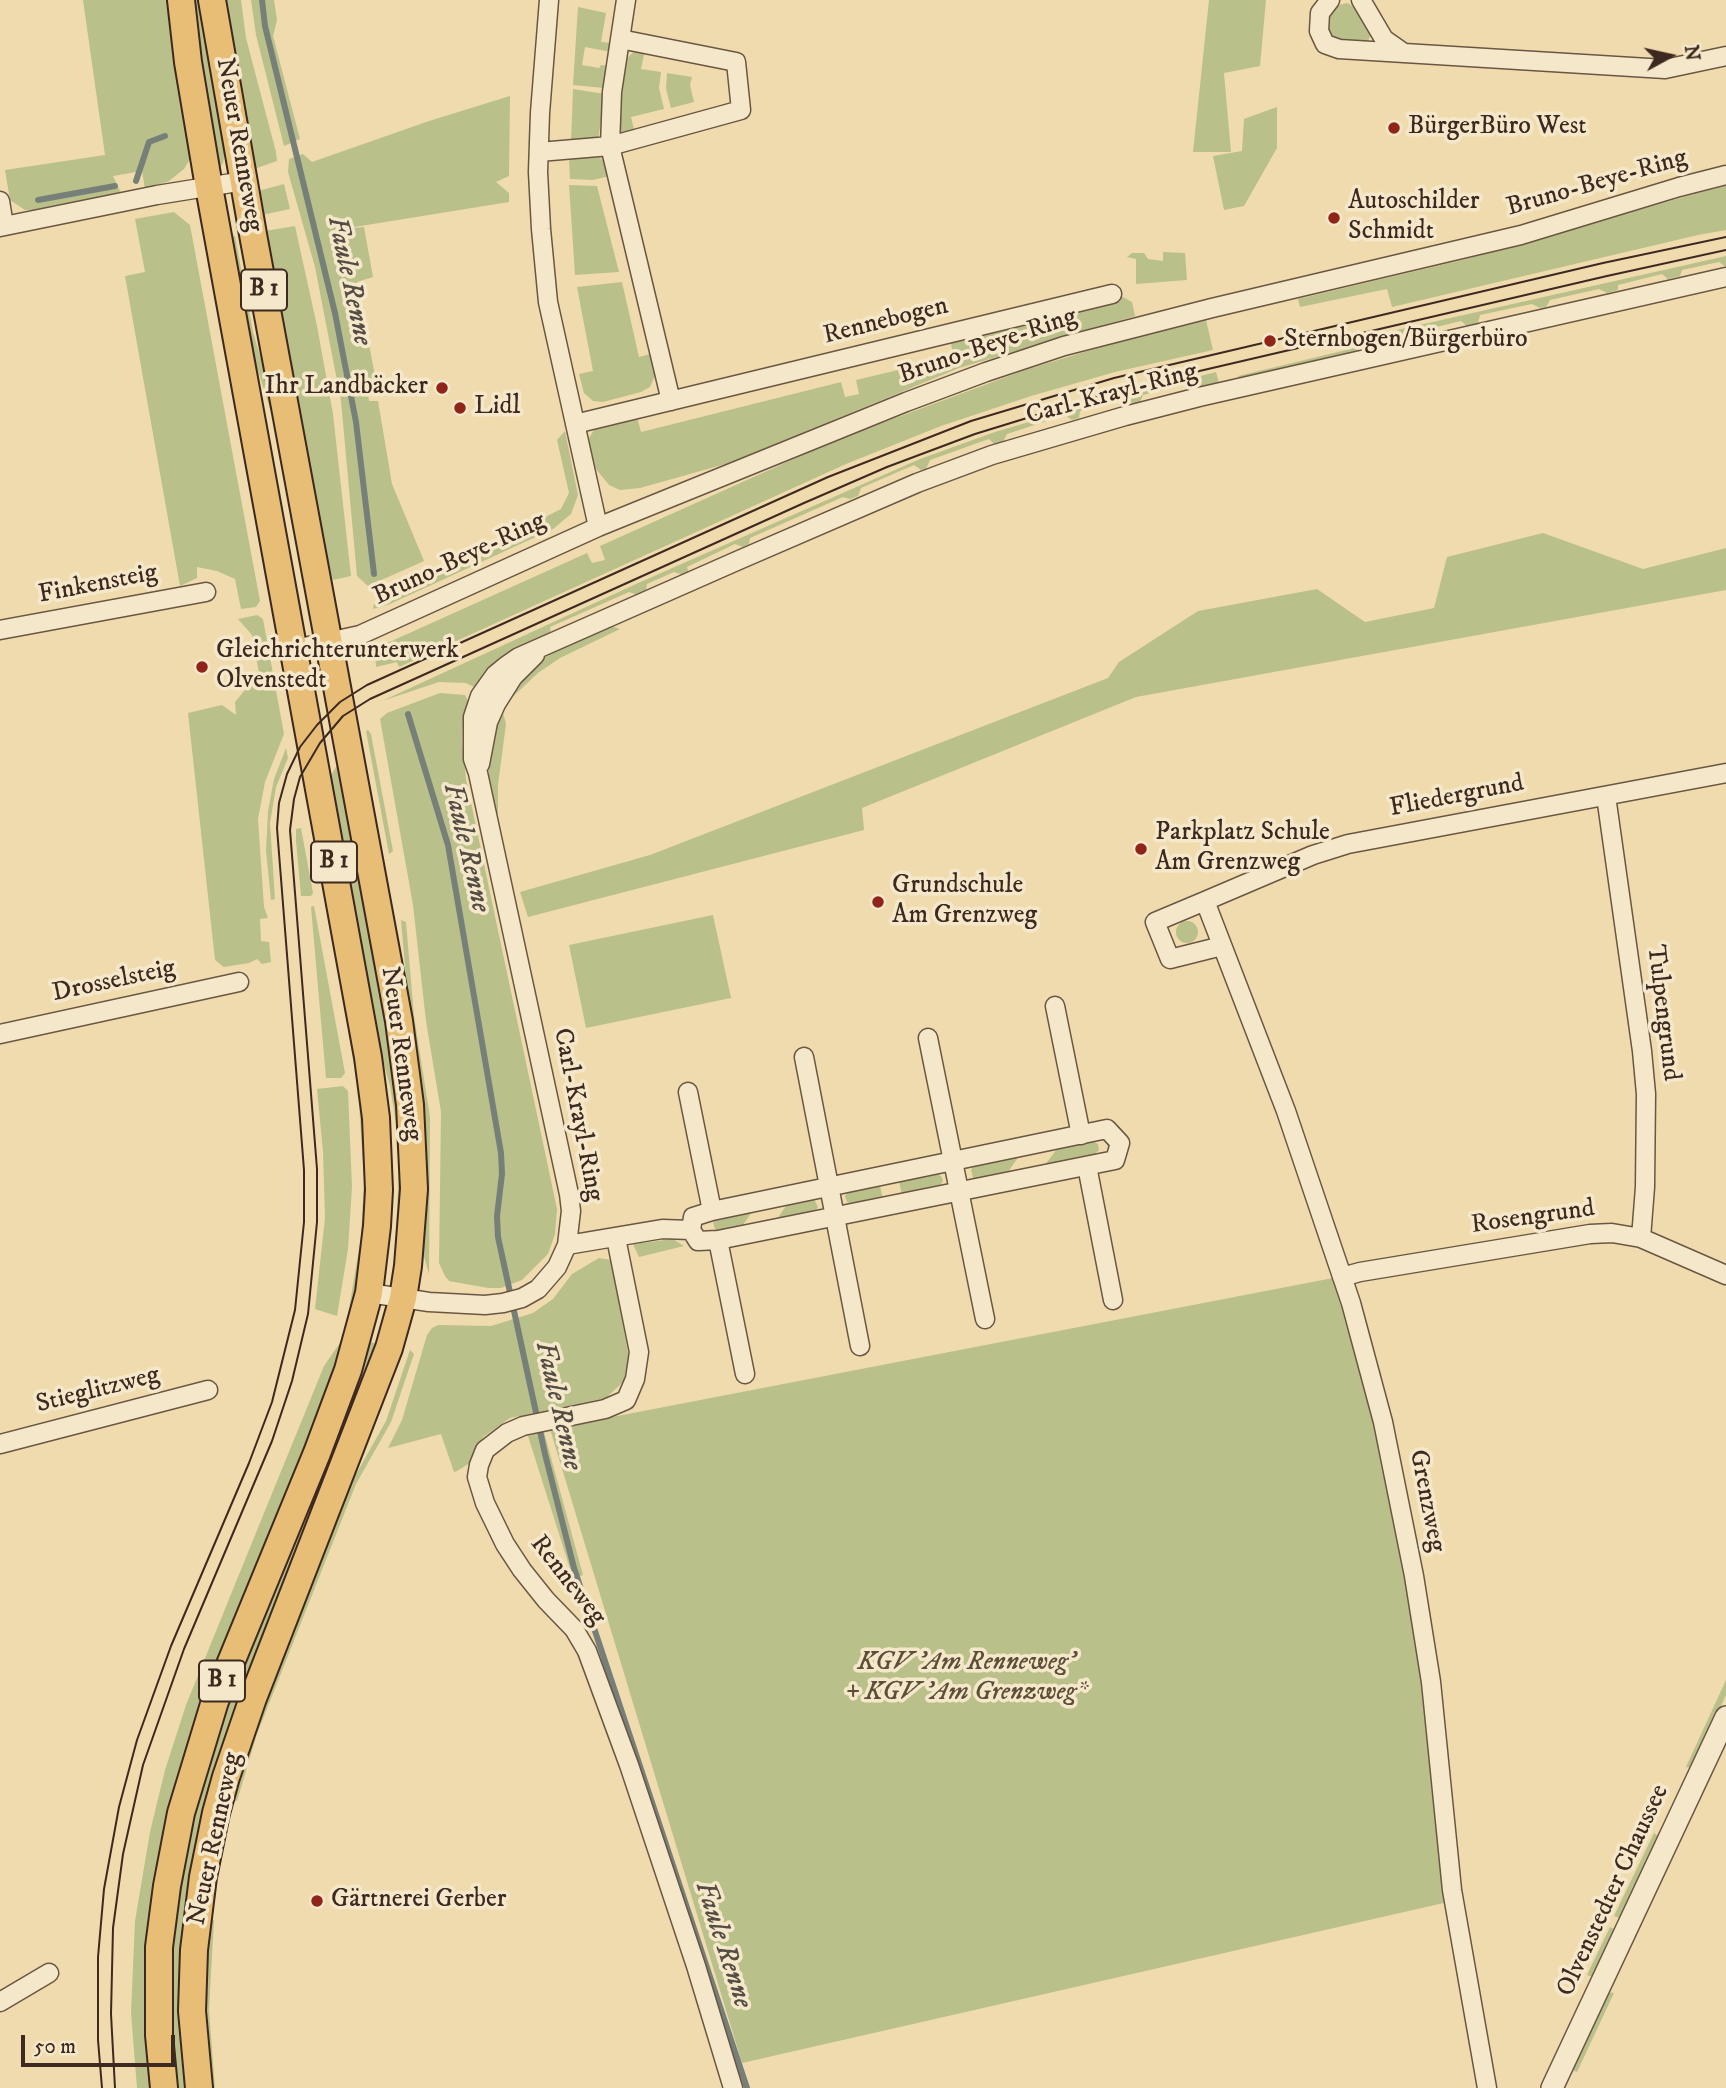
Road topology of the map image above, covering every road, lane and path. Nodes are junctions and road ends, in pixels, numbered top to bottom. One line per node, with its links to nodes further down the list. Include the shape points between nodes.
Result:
1 (181, 0): 14 (main road, Neuer Renneweg / B 1)
2 (212, 0): 13 (main road, Neuer Renneweg / B 1)
3 (549, 0): 11 (street)
4 (626, 0): 7 (street)
5 (1330, 0): 8 (street, via 1318,20 1325,44)
6 (1361, 0): 8 (street, via 1384,39)
7 (620, 39): 10 (street); 10 (street, via 736,62 741,110)
8 (1404, 53): 9 (street, via 1665,69)
9 (1726, 56)
10 (610, 146): 11 (street); 19 (street)
11 (539, 152): 20 (street, via 548,302)
12 (1726, 175): 21 (street, Bruno-Beye-Ring, via 1521,235 1064,346 906,401)
13 (244, 181): 14 (street); 24 (main road, Neuer Renneweg / B 1)
14 (209, 187): 16 (street); 25 (main road, Neuer Renneweg / B 1)
15 (0, 201): 16 (street)
16 (2, 226)
17 (1726, 277): 47 (street, Carl-Krayl-Ring, via 1187,400 992,455 917,483 540,649 513,677 496,704 478,773 569,1194)
18 (1112, 294): 19 (street, Rennebogen)
19 (671, 401): 20 (street, Rennebogen)
20 (575, 424): 21 (street)
21 (598, 527): 24 (street, Bruno-Beye-Ring, via 379,627)
22 (206, 592): 23 (street, Finkensteig)
23 (0, 631)
24 (329, 642): 25 (street, Bruno-Beye-Ring); 51 (main road, Neuer Renneweg / B 1, via 399,1021 410,1105 414,1207)
25 (295, 649): 50 (main road, Neuer Renneweg / B 1, via 375,1100 378,1202)
26 (1726, 773): 27 (street, Fliedergrund)
27 (1606, 796): 28 (street, Fliedergrund, via 1348,844); 45 (street, Tulpengrund, via 1646,1094)
28 (1205, 901): 29 (street, Grenzweg); 29 (street, via 1156,922 1170,959)
29 (1222, 946): 49 (street, Grenzweg, via 1286,1111)
30 (239, 982): 32 (street, Drosselsteig)
31 (1055, 1006): 36 (street)
32 (0, 1034)
33 (928, 1038): 37 (street)
34 (804, 1057): 39 (street)
35 (688, 1092): 41 (street)
36 (1081, 1135): 37 (street); 38 (street, via 1107,1129 1120,1143 1115,1160)
37 (953, 1161): 39 (street); 40 (street)
38 (1087, 1166): 40 (street); 52 (street)
39 (829, 1187): 41 (street); 42 (street)
40 (960, 1190): 42 (street); 53 (street)
41 (712, 1211): 43 (street, via 693,1217)
42 (835, 1216): 46 (street); 54 (street)
43 (691, 1230): 44 (street, via 662,1229); 46 (street, via 698,1241)
44 (616, 1238): 47 (street); 64 (street, Renneweg, via 639,1352 626,1400 605,1409 523,1426 501,1436 485,1450 477,1477 494,1523 522,1570 574,1629 587,1651 629,1765)
45 (1641, 1238): 48 (street, Rosengrund); 49 (street, Rosengrund, via 1590,1234)
46 (718, 1240): 55 (street)
47 (567, 1245): 51 (street, Carl-Krayl-Ring, via 550,1276 532,1294 485,1306)
48 (1726, 1275)
49 (1342, 1277): 65 (street, Grenzweg, via 1383,1422 1407,1535 1431,1682 1452,1889)
50 (369, 1293): 51 (street, Carl-Krayl-Ring); 62 (main road, Neuer Renneweg / B 1, via 335,1408 215,1701 187,1788 159,1947)
51 (402, 1298): 63 (main road, Neuer Renneweg / B 1, via 380,1374 253,1698 216,1813 194,1950 192,2011)
52 (1113, 1300)
53 (985, 1319)
54 (860, 1346)
55 (745, 1374)
56 (208, 1390): 57 (street, Stieglitzweg)
57 (0, 1444)
58 (1726, 1717): 61 (street, Olvenstedter Chaussee)
59 (50, 1973): 60 (street)
60 (0, 2003)
61 (1558, 2086)
62 (164, 2088)
63 (199, 2088)
64 (733, 2088)
65 (1488, 2088)

